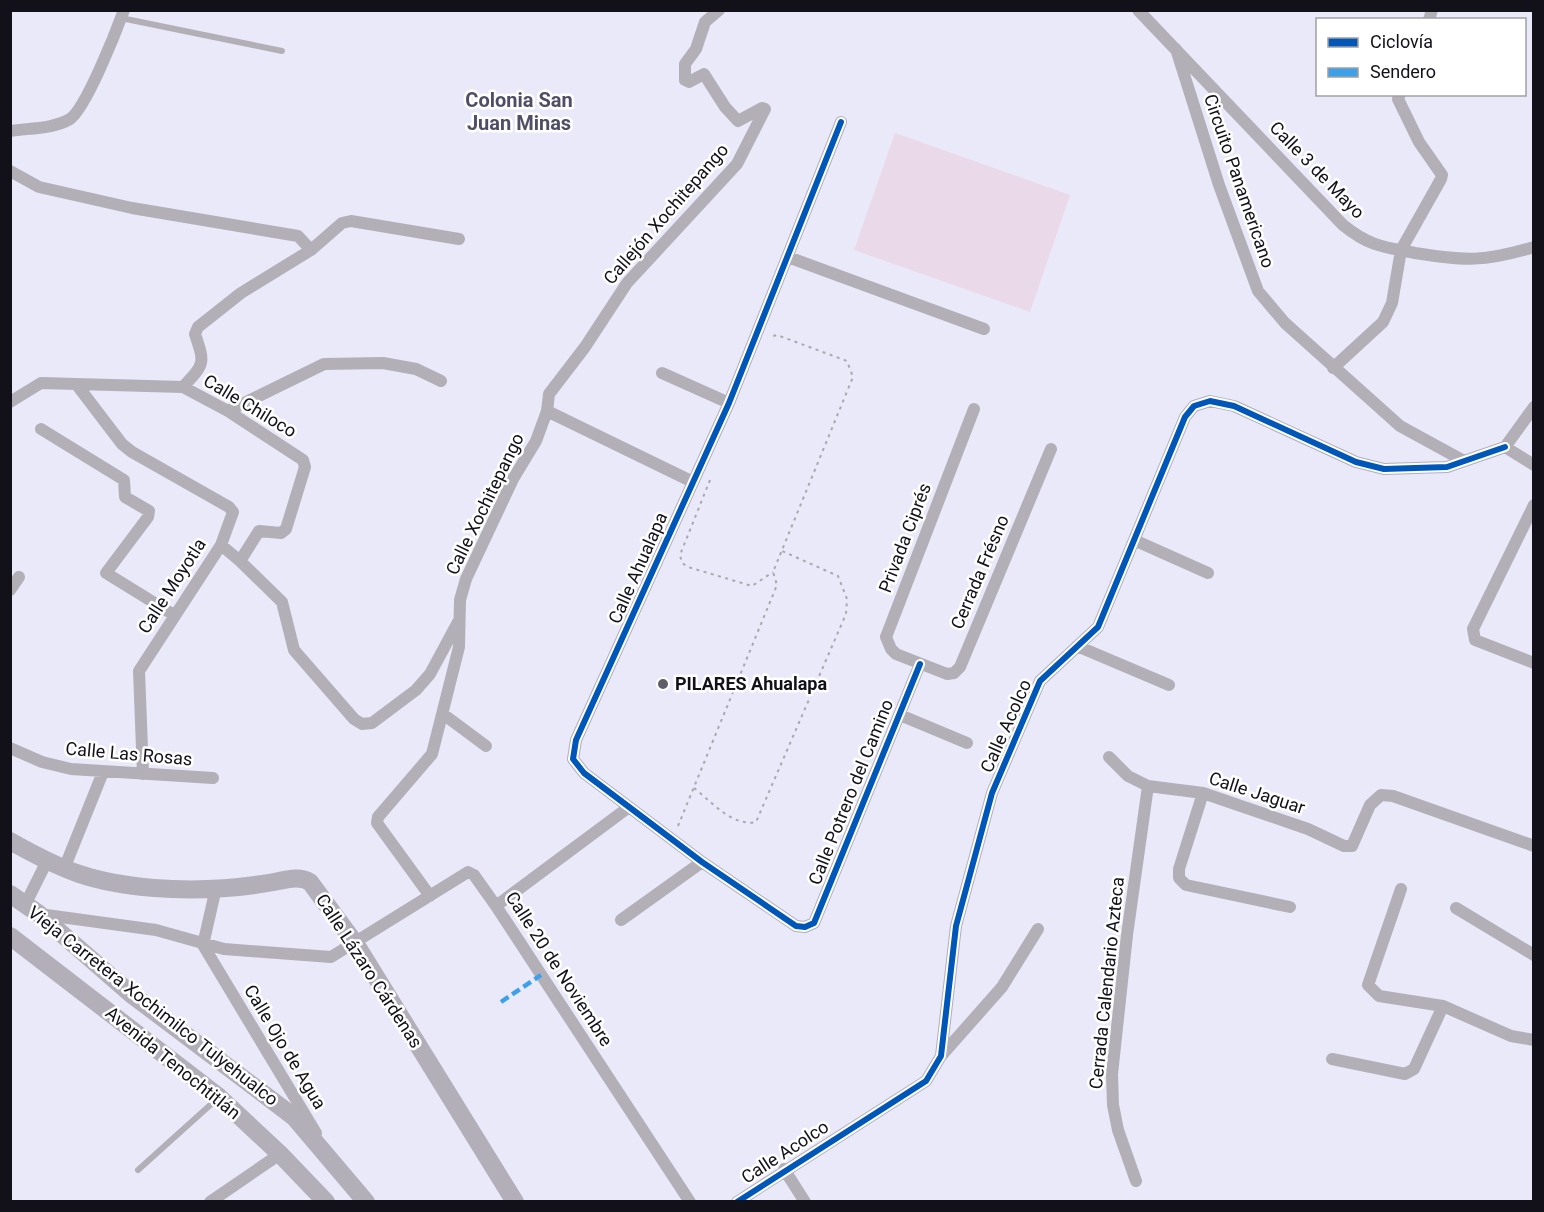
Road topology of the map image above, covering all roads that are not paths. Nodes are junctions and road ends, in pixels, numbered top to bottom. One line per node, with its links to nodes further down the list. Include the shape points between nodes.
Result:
1 (719, 10): 26 (street, Callejón Xochitepango, via 705,22 696,49 685,64 685,80 689,82 704,74 738,121 765,109 737,164 627,283 549,394)
2 (1138, 10): 4 (street, Circuito Panamericano)
3 (122, 14): 5 (lane); 8 (street, via 82,105 71,118 56,125)
4 (1176, 50): 13 (street, Calle 3 de Mayo, via 1343,225 1361,240); 16 (street, Circuito Panamericano, via 1258,291)
5 (282, 51)
6 (1399, 96): 13 (street, via 1419,142 1442,175)
7 (841, 122): 14 (street, Calle Ahualapa)
8 (10, 131)
9 (10, 171): 12 (street, via 39,188 298,236)
10 (459, 240): 12 (street, via 351,221 342,223)
11 (1533, 247): 13 (street, Calle 3 de Mayo, via 1502,257 1462,260)
12 (311, 250): 20 (street, via 241,293 198,327 195,334 203,359)
13 (1401, 250): 16 (street, via 1392,303 1383,322)
14 (788, 257): 15 (street); 22 (street, Calle Ahualapa)
15 (984, 329)
16 (1333, 368): 30 (street, Circuito Panamericano, via 1400,426)
17 (662, 373): 22 (street)
18 (441, 381): 25 (street, via 416,369 383,363 324,364)
19 (76, 385): 20 (street, Calle Chiloco); 21 (street, Calle Chiloco, via 40,383); 35 (street, Calle Moyotla, via 132,452 229,507 233,512)
20 (183, 387): 25 (street, Calle Chiloco)
21 (10, 402)
22 (729, 403): 32 (street, Calle Ahualapa)
23 (1533, 407): 28 (street)
24 (974, 409): 44 (street, Privada Ciprés, via 886,637 896,654)
25 (228, 411): 36 (street, Calle Chiloco, via 303,460 304,467 286,529 281,533 259,531)
26 (547, 411): 32 (street); 41 (street, Calle Xochitepango, via 536,441 513,479 466,579)
27 (41, 429): 40 (street, via 124,480 125,497 148,511 148,517 106,573)
28 (1505, 447): 30 (street); 31 (street)
29 (1051, 449): 44 (street, Cerrada Frésno, via 960,667 947,674)
30 (1464, 461): 34 (street, Calle Acolco, via 1447,467 1384,469 1356,462 1234,406 1210,401 1194,406 1185,417)
31 (1533, 465)
32 (693, 482): 57 (street, Calle Ahualapa, via 576,740 573,759)
33 (1533, 505): 43 (street, via 1473,629 1475,640)
34 (1134, 540): 37 (street); 42 (street, Calle Acolco, via 1098,627)
35 (221, 545): 36 (street); 40 (street, Calle Moyotla)
36 (240, 561): 41 (street, via 282,603 294,650 362,724 372,723 416,690 430,674)
37 (1208, 573)
38 (19, 577): 39 (street)
39 (10, 590)
40 (174, 615): 53 (street, Calle Moyotla, via 139,671)
41 (459, 621): 46 (street, Calle Xochitepango, via 459,647)
42 (1077, 646): 45 (street); 78 (street, Calle Acolco, via 1040,681 992,793 956,926)
43 (1533, 663)
44 (920, 664): 47 (street, Calle Potrero del Camino)
45 (1169, 684)
46 (443, 714): 49 (street); 64 (street, Calle Xochitepango, via 432,754 378,817 377,824)
47 (900, 715): 48 (street); 70 (street, Calle Potrero del Camino, via 814,923)
48 (967, 743)
49 (486, 746)
50 (10, 748): 52 (street, Calle Las Rosas, via 42,762)
51 (1109, 756): 55 (street, via 1128,776)
52 (103, 772): 53 (street, Calle Las Rosas); 61 (street)
53 (143, 774): 54 (street, Calle Las Rosas)
54 (213, 778)
55 (1148, 786): 56 (street, Calle Jaguar); 85 (street, Cerrada Calendario Azteca, via 1112,1074 1118,1130)
56 (1203, 793): 59 (street, Calle Jaguar, via 1308,829 1344,846 1352,846 1370,805 1381,795); 67 (street, via 1179,878 1186,885)
57 (629, 807): 60 (street, Calle Ahualapa); 66 (street)
58 (10, 841): 61 (main road, Calle Lázaro Cárdenas)
59 (1533, 846)
60 (702, 862): 69 (street); 70 (street, Calle Ahualapa, via 796,926)
61 (55, 865): 62 (main road, Calle Lázaro Cárdenas, via 109,883); 65 (street)
62 (216, 888): 73 (main road, Calle Lázaro Cárdenas, via 305,879); 74 (street)
63 (1401, 889): 76 (street, via 1368,985 1379,996)
64 (430, 896): 66 (street, Calle 20 de Noviembre, via 468,872); 73 (street, Calle 20 de Noviembre)
65 (25, 904): 74 (street, via 156,930); 82 (main road, Vieja Carretera Xochimilco Tulyehualco, via 131,994 294,1117)
66 (496, 906): 90 (street, Calle 20 de Noviembre)
67 (1290, 907)
68 (1456, 908): 75 (street)
69 (621, 920)
70 (805, 927)
71 (1038, 929): 78 (street, via 1002,987)
72 (10, 936): 80 (main road, Avenida Tenochtitlán)
73 (354, 943): 74 (street, via 331,957); 89 (main road, Calle Lázaro Cárdenas)
74 (204, 945): 82 (street, Calle Ojo de Agua)
75 (1533, 955)
76 (1443, 1006): 77 (street, via 1511,1036); 79 (street, via 1414,1069 1405,1074)
77 (1533, 1040)
78 (941, 1056): 83 (street, Calle Acolco, via 926,1081)
79 (1332, 1059)
80 (219, 1097): 81 (main road, Avenida Tenochtitlán); 84 (lane)
81 (280, 1154): 86 (main road, Avenida Tenochtitlán); 87 (street)
82 (336, 1167): 86 (main road); 88 (main road, Vieja Carretera Xochimilco Tulyehualco)
83 (784, 1169): 91 (street, Calle Acolco); 92 (street)
84 (138, 1170)
85 (1136, 1181)
86 (322, 1197)
87 (210, 1202)
88 (366, 1202)
89 (515, 1202)
90 (690, 1202)
91 (737, 1202)
92 (805, 1202)

